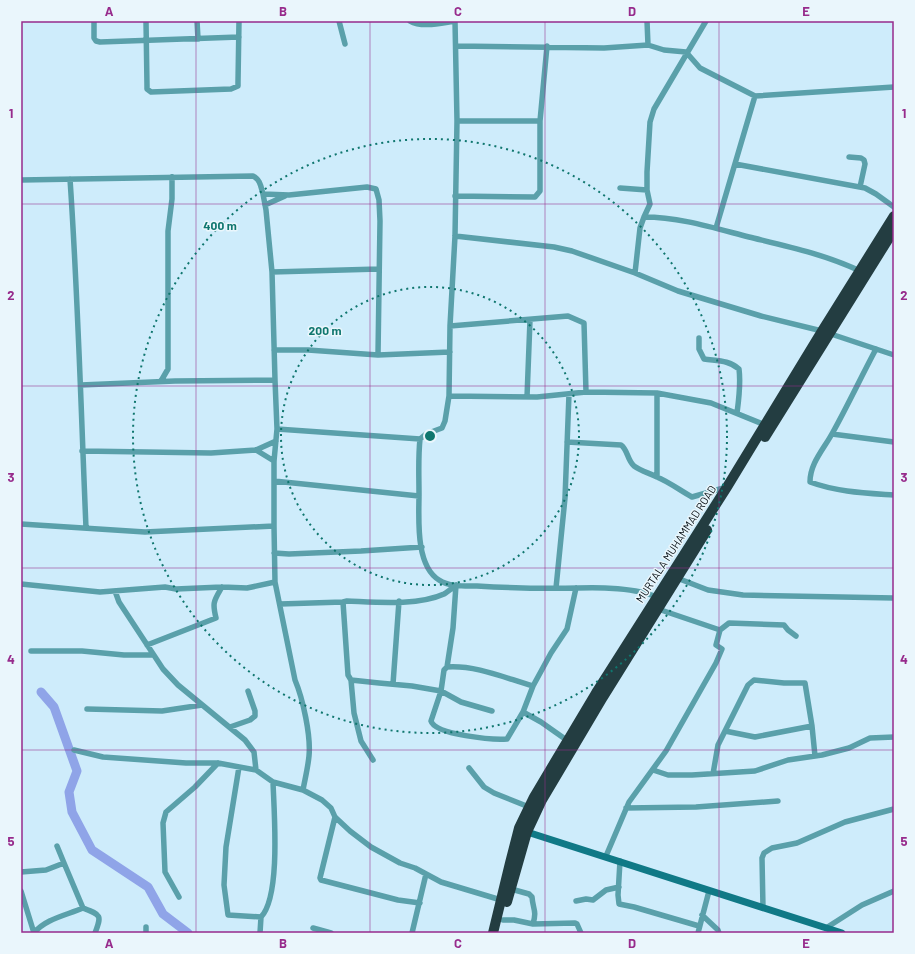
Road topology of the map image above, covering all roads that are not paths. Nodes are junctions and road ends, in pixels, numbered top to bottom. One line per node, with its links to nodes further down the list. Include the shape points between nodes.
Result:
1 (94, 21): 12 (street, via 96,41)
2 (146, 21): 12 (street)
3 (197, 21): 11 (street)
4 (239, 21): 10 (street)
5 (339, 21): 13 (street)
6 (410, 21): 7 (street, via 414,24)
7 (455, 21): 14 (street)
8 (647, 21): 16 (street)
9 (706, 21): 17 (street)
10 (239, 37): 11 (street); 12 (street, via 238,86 231,89 148,91)
11 (198, 39): 12 (street)
12 (146, 41)
13 (344, 44)
14 (456, 46): 15 (street); 20 (street)
15 (547, 46): 16 (street); 21 (street)
16 (648, 46): 17 (street)
17 (686, 52): 19 (street, via 700,68); 29 (street, via 654,109 650,122)
18 (894, 87): 19 (street)
19 (755, 96): 23 (street)
20 (457, 121): 21 (street); 32 (street)
21 (540, 121): 32 (street, via 540,191 535,197)
22 (849, 157): 27 (street, via 864,160)
23 (735, 164): 27 (street); 39 (street)
24 (172, 177): 25 (street); 30 (street, via 253,176 257,177); 55 (street, via 168,231)
25 (70, 179): 26 (street); 59 (street)
26 (21, 180)
27 (860, 187): 35 (street, via 876,194)
28 (620, 188): 29 (street)
29 (647, 190): 33 (street)
30 (263, 194): 31 (street); 34 (street)
31 (289, 195): 34 (street); 42 (street, via 366,187 376,189 379,200)
32 (455, 196): 41 (street)
33 (650, 204): 36 (street); 38 (street)
34 (265, 205): 44 (street)
35 (894, 207)
36 (644, 216): 38 (street); 45 (street, via 640,228)
37 (894, 216): 43 (highway, MURTALA MUHAMMAD ROAD)
38 (656, 217): 39 (street)
39 (716, 228): 43 (street, via 808,252)
40 (894, 231): 48 (highway, MURTALA MUHAMMAD ROAD)
41 (455, 236): 45 (street, via 554,247); 47 (street)
42 (379, 270): 44 (street); 53 (street)
43 (860, 271): 48 (highway, MURTALA MUHAMMAD ROAD)
44 (272, 272): 51 (street)
45 (635, 273): 48 (street, via 678,291)
46 (530, 320): 47 (street); 60 (street, via 568,316 584,323); 64 (street)
47 (450, 326): 52 (street)
48 (826, 333): 50 (street); 66 (highway, MURTALA MUHAMMAD ROAD); 73 (highway, MURTALA MUHAMMAD ROAD)
49 (699, 338): 65 (street, via 699,349 704,359 728,362 739,369 741,380)
50 (876, 349): 54 (street); 68 (street)
51 (274, 350): 53 (street); 56 (street)
52 (450, 352): 53 (street); 63 (street)
53 (378, 355)
54 (894, 355)
55 (168, 369): 57 (street); 58 (street)
56 (275, 380): 58 (street); 67 (street)
57 (161, 381): 58 (street); 59 (street)
58 (175, 381)
59 (81, 385): 75 (street)
60 (586, 392): 61 (street); 62 (street)
61 (657, 393): 65 (street, via 711,404); 77 (street)
62 (569, 394): 64 (street); 71 (street)
63 (449, 396): 64 (street); 69 (street, via 442,428)
64 (527, 397)
65 (737, 413): 66 (street)
66 (765, 425): 73 (highway, MURTALA MUHAMMAD ROAD)
67 (277, 429): 69 (street); 70 (street)
68 (832, 434): 72 (street); 80 (street, via 814,463 810,482 822,487)
69 (420, 439): 81 (street)
70 (276, 441): 74 (street); 76 (street)
71 (567, 442): 77 (street, via 621,445 625,447 634,466); 92 (street, via 565,498)
72 (894, 442)
73 (756, 446): 79 (highway, MURTALA MUHAMMAD ROAD); 87 (highway, MURTALA MUHAMMAD ROAD)
74 (256, 450): 75 (street, via 211,454); 76 (street)
75 (82, 451): 84 (street)
76 (274, 461): 78 (street)
77 (657, 477): 79 (street, via 692,497)
78 (274, 481): 81 (street); 83 (street)
79 (727, 487): 95 (highway, MURTALA MUHAMMAD ROAD)
80 (894, 495)
81 (419, 496): 85 (street, via 418,526)
82 (21, 524): 84 (street)
83 (274, 526): 84 (street, via 145,532); 86 (street)
84 (86, 528)
85 (422, 547): 86 (street); 90 (street, via 428,568 438,579)
86 (274, 553): 88 (street)
87 (677, 578): 96 (street, via 708,590 743,595); 100 (highway, MURTALA MUHAMMAD ROAD)
88 (276, 582): 91 (street, via 247,588); 99 (street)
89 (21, 584): 94 (street, via 100,592)
90 (456, 585): 92 (street); 97 (street, via 444,594 424,600); 107 (street, via 454,623)
91 (222, 587): 94 (street, via 176,590 165,587); 104 (street, via 213,606 216,618)
92 (556, 588): 93 (street)
93 (576, 588): 95 (street, via 604,588 648,593); 110 (street, via 567,629)
94 (114, 591): 104 (street)
95 (656, 597): 103 (highway, MURTALA MUHAMMAD ROAD)
96 (894, 598)
97 (399, 601): 98 (street); 109 (street)
98 (343, 602): 99 (street); 108 (street, via 348,675)
99 (280, 604): 133 (street, via 307,730 309,755)
100 (658, 609): 101 (street); 103 (highway, MURTALA MUHAMMAD ROAD)
101 (720, 630): 102 (street, via 729,623 784,625); 130 (street, via 716,645 722,649 716,663)
102 (796, 636)
103 (634, 639): 113 (highway, MURTALA MUHAMMAD ROAD)
104 (147, 645): 106 (street)
105 (31, 651): 106 (street)
106 (153, 655): 114 (street, via 173,680)
107 (447, 667): 110 (street, via 459,666 488,672); 112 (street, via 444,670)
108 (351, 680): 109 (street); 125 (street, via 354,713 361,741)
109 (393, 684): 112 (street)
110 (533, 686): 117 (street)
111 (248, 691): 119 (street, via 255,716)
112 (441, 691): 116 (street, via 461,702); 117 (street, via 431,721 435,727 448,732 490,739 507,739)
113 (599, 695): 122 (highway, MURTALA MUHAMMAD ROAD); 139 (highway, MURTALA MUHAMMAD ROAD)
114 (202, 705): 115 (street, via 162,711); 119 (street)
115 (87, 709)
116 (492, 711)
117 (523, 712): 122 (street)
118 (812, 726): 120 (street, via 756,737); 120 (street, via 805,683 754,680 748,686); 124 (street)
119 (230, 727): 129 (street, via 254,752)
120 (725, 732): 131 (street, via 718,746)
121 (894, 737): 124 (street, via 870,738 849,748)
122 (568, 741): 135 (highway, MURTALA MUHAMMAD ROAD)
123 (74, 750): 126 (street, via 103,757)
124 (815, 756): 131 (street, via 788,760 756,771)
125 (373, 760)
126 (218, 763): 127 (street); 151 (street, via 166,812 163,823 165,872)
127 (239, 767): 129 (street); 158 (street, via 226,847 224,885 228,915)
128 (469, 768): 135 (street, via 484,787)
129 (256, 770): 132 (street)
130 (653, 770): 131 (street, via 668,775); 136 (street)
131 (713, 774)
132 (274, 782): 133 (street); 158 (street, via 274,872 271,893)
133 (303, 790): 138 (street, via 322,800 331,808)
134 (778, 801): 136 (street, via 696,807)
135 (529, 807): 139 (highway, MURTALA MUHAMMAD ROAD)
136 (626, 808): 141 (street)
137 (894, 809): 156 (street, via 845,822 796,843 772,848 764,853)
138 (335, 817): 145 (street, via 350,832 372,847); 154 (street, via 321,880 398,900)
139 (523, 830): 141 (street); 147 (highway, MURTALA MUHAMMAD ROAD); 152 (highway, MURTALA MUHAMMAD ROAD)
140 (56, 846): 143 (street)
141 (606, 856): 142 (street)
142 (620, 861): 146 (street); 148 (street)
143 (64, 863): 144 (street, via 46,870); 155 (street)
144 (21, 872)
145 (426, 874): 152 (street, via 441,882); 154 (street)
146 (619, 887): 153 (street, via 606,890 593,900); 161 (street, via 619,904)
147 (510, 889): 152 (highway, MURTALA MUHAMMAD ROAD); 160 (street, via 532,897 536,911)
148 (709, 890): 156 (street); 157 (street)
149 (21, 891): 164 (street)
150 (894, 891): 163 (street, via 862,905)
151 (179, 897)
152 (504, 898): 159 (highway); 169 (highway)
153 (576, 901)
154 (420, 903): 168 (street)
155 (83, 908): 164 (street); 165 (street, via 100,916)
156 (763, 908): 163 (street)
157 (702, 915): 161 (street); 173 (street)
158 (261, 918): 166 (street)
159 (503, 920): 160 (street); 170 (highway)
160 (533, 924): 171 (street, via 577,924)
161 (699, 926): 172 (street)
162 (313, 928): 167 (street)
163 (826, 928): 174 (street)
164 (34, 931)
165 (95, 933)
166 (260, 933)
167 (331, 933)
168 (412, 933)
169 (494, 933)
170 (500, 933)
171 (581, 933)
172 (698, 933)
173 (719, 933)
174 (842, 933)

